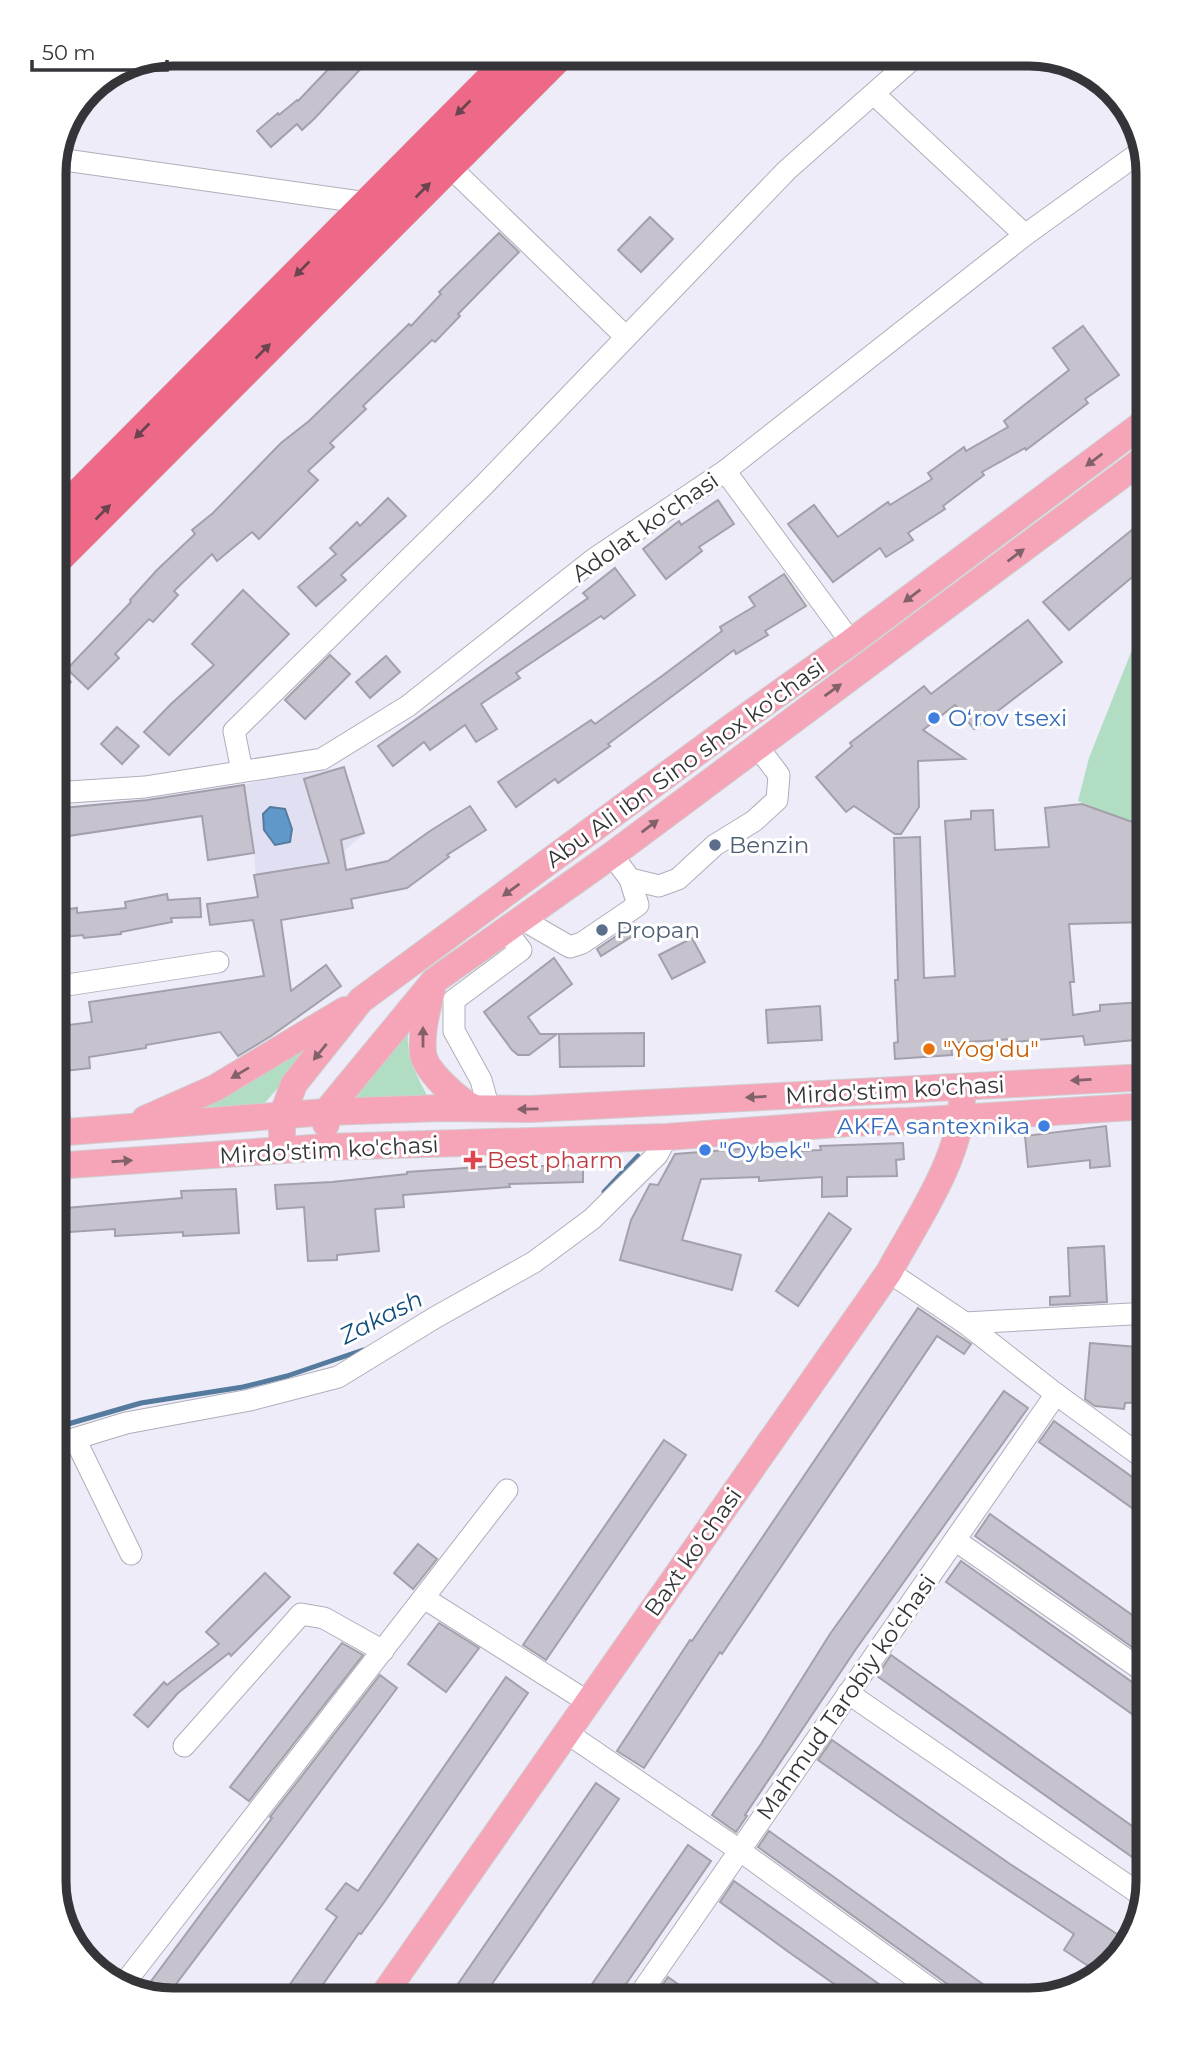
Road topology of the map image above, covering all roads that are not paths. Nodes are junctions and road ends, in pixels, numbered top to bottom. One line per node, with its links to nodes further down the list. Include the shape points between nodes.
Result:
1 (505, 66): 8 (highway, one-way to 8)
2 (547, 66): 7 (highway)
3 (904, 67): 4 (street)
4 (874, 94): 9 (street); 10 (street, via 787,170)
5 (1135, 156): 9 (street, Adolat ko'chasi)
6 (68, 160): 8 (street)
7 (448, 165): 10 (street); 15 (highway, one-way to 7)
8 (367, 203): 14 (highway, one-way to 14)
9 (1025, 235): 13 (street, Adolat ko'chasi)
10 (626, 337): 18 (street, via 484,485 234,731)
11 (1136, 429): 16 (main road, Abu Ali ibn Sino shox ko'chasi, one-way to 16)
12 (1136, 465): 17 (main road, Abu Ali ibn Sino shox ko'chasi, one-way to 12)
13 (725, 471): 16 (street); 18 (street, Adolat ko'chasi, via 594,559 408,706 323,760)
14 (67, 507)
15 (67, 548)
16 (851, 642): 26 (main road, Abu Ali ibn Sino shox ko'chasi, one-way to 26)
17 (757, 746): 20 (main road, Abu Ali ibn Sino shox ko'chasi, one-way to 17); 21 (street, via 779,775 777,800 678,879 659,886)
18 (242, 771): 19 (street, Adolat ko'chasi, via 145,787)
19 (67, 792)
20 (612, 855): 21 (street); 22 (main road, Abu Ali ibn Sino shox ko'chasi)
21 (631, 879): 22 (street, via 638,905 582,943 570,947)
22 (513, 924): 24 (main road, Abu Ali ibn Sino shox ko'chasi); 30 (street, via 520,950 454,1000 454,1031 481,1080)
23 (218, 962): 25 (street)
24 (434, 981): 30 (main road, one-way to 24, via 447,1089 423,1057 424,1024); 31 (main road, Abu Ali ibn Sino shox ko'chasi)
25 (67, 985)
26 (361, 1000): 32 (main road, Abu Ali ibn Sino shox ko'chasi, one-way to 32, via 294,1084); 34 (main road, one-way to 34, via 215,1088)
27 (1136, 1078): 28 (main road, Mirdo'stim ko'chasi, one-way to 28)
28 (962, 1085): 30 (main road, Mirdo'stim ko'chasi, one-way to 30); 33 (main road, Baxt koʻchasi)
29 (1136, 1107): 33 (main road, Mirdo'stim ko'chasi)
30 (482, 1108): 31 (main road, Mirdo'stim ko'chasi)
31 (326, 1112): 32 (main road, Mirdo'stim ko'chasi); 37 (main road)
32 (282, 1116): 34 (main road, Mirdo'stim ko'chasi); 38 (main road, Abu Ali ibn Sino shox ko'chasi)
33 (962, 1117): 36 (main road, Mirdo'stim ko'chasi); 40 (main road, Baxt koʻchasi, via 953,1150)
34 (127, 1127): 35 (main road, Mirdo'stim ko'chasi)
35 (66, 1131)
36 (667, 1137): 37 (main road, Mirdo'stim ko'chasi); 44 (street, via 657,1155 592,1219 534,1262 338,1377 250,1401 127,1423)
37 (327, 1147): 38 (main road, Mirdo'stim ko'chasi)
38 (282, 1150): 39 (main road, Mirdo'stim ko'chasi, one-way to 38)
39 (66, 1165)
40 (890, 1272): 42 (street); 54 (main road, Baxt koʻchasi)
41 (1136, 1313): 42 (street)
42 (965, 1323): 43 (street)
43 (1056, 1395): 46 (street); 48 (street, Mahmud Tarobiy ko'chasi)
44 (75, 1439): 45 (street); 49 (street)
45 (66, 1441)
46 (1136, 1453)
47 (507, 1490): 50 (street)
48 (955, 1540): 52 (street); 53 (street, Mahmud Tarobiy ko'chasi)
49 (131, 1555)
50 (424, 1598): 51 (street); 54 (street)
51 (383, 1651): 56 (street, via 324,1618 301,1614); 59 (street)
52 (1136, 1666)
53 (848, 1693): 57 (street, Mahmud Tarobiy ko'chasi); 58 (street)
54 (588, 1702): 55 (main road, Baxt koʻchasi)
55 (567, 1733): 57 (street); 60 (main road, Baxt koʻchasi)
56 (184, 1746)
57 (739, 1850): 61 (street, Mahmud Tarobiy ko'chasi); 62 (street)
58 (1136, 1891)
59 (130, 1978)
60 (389, 1987)
61 (645, 1988)
62 (929, 1988)

